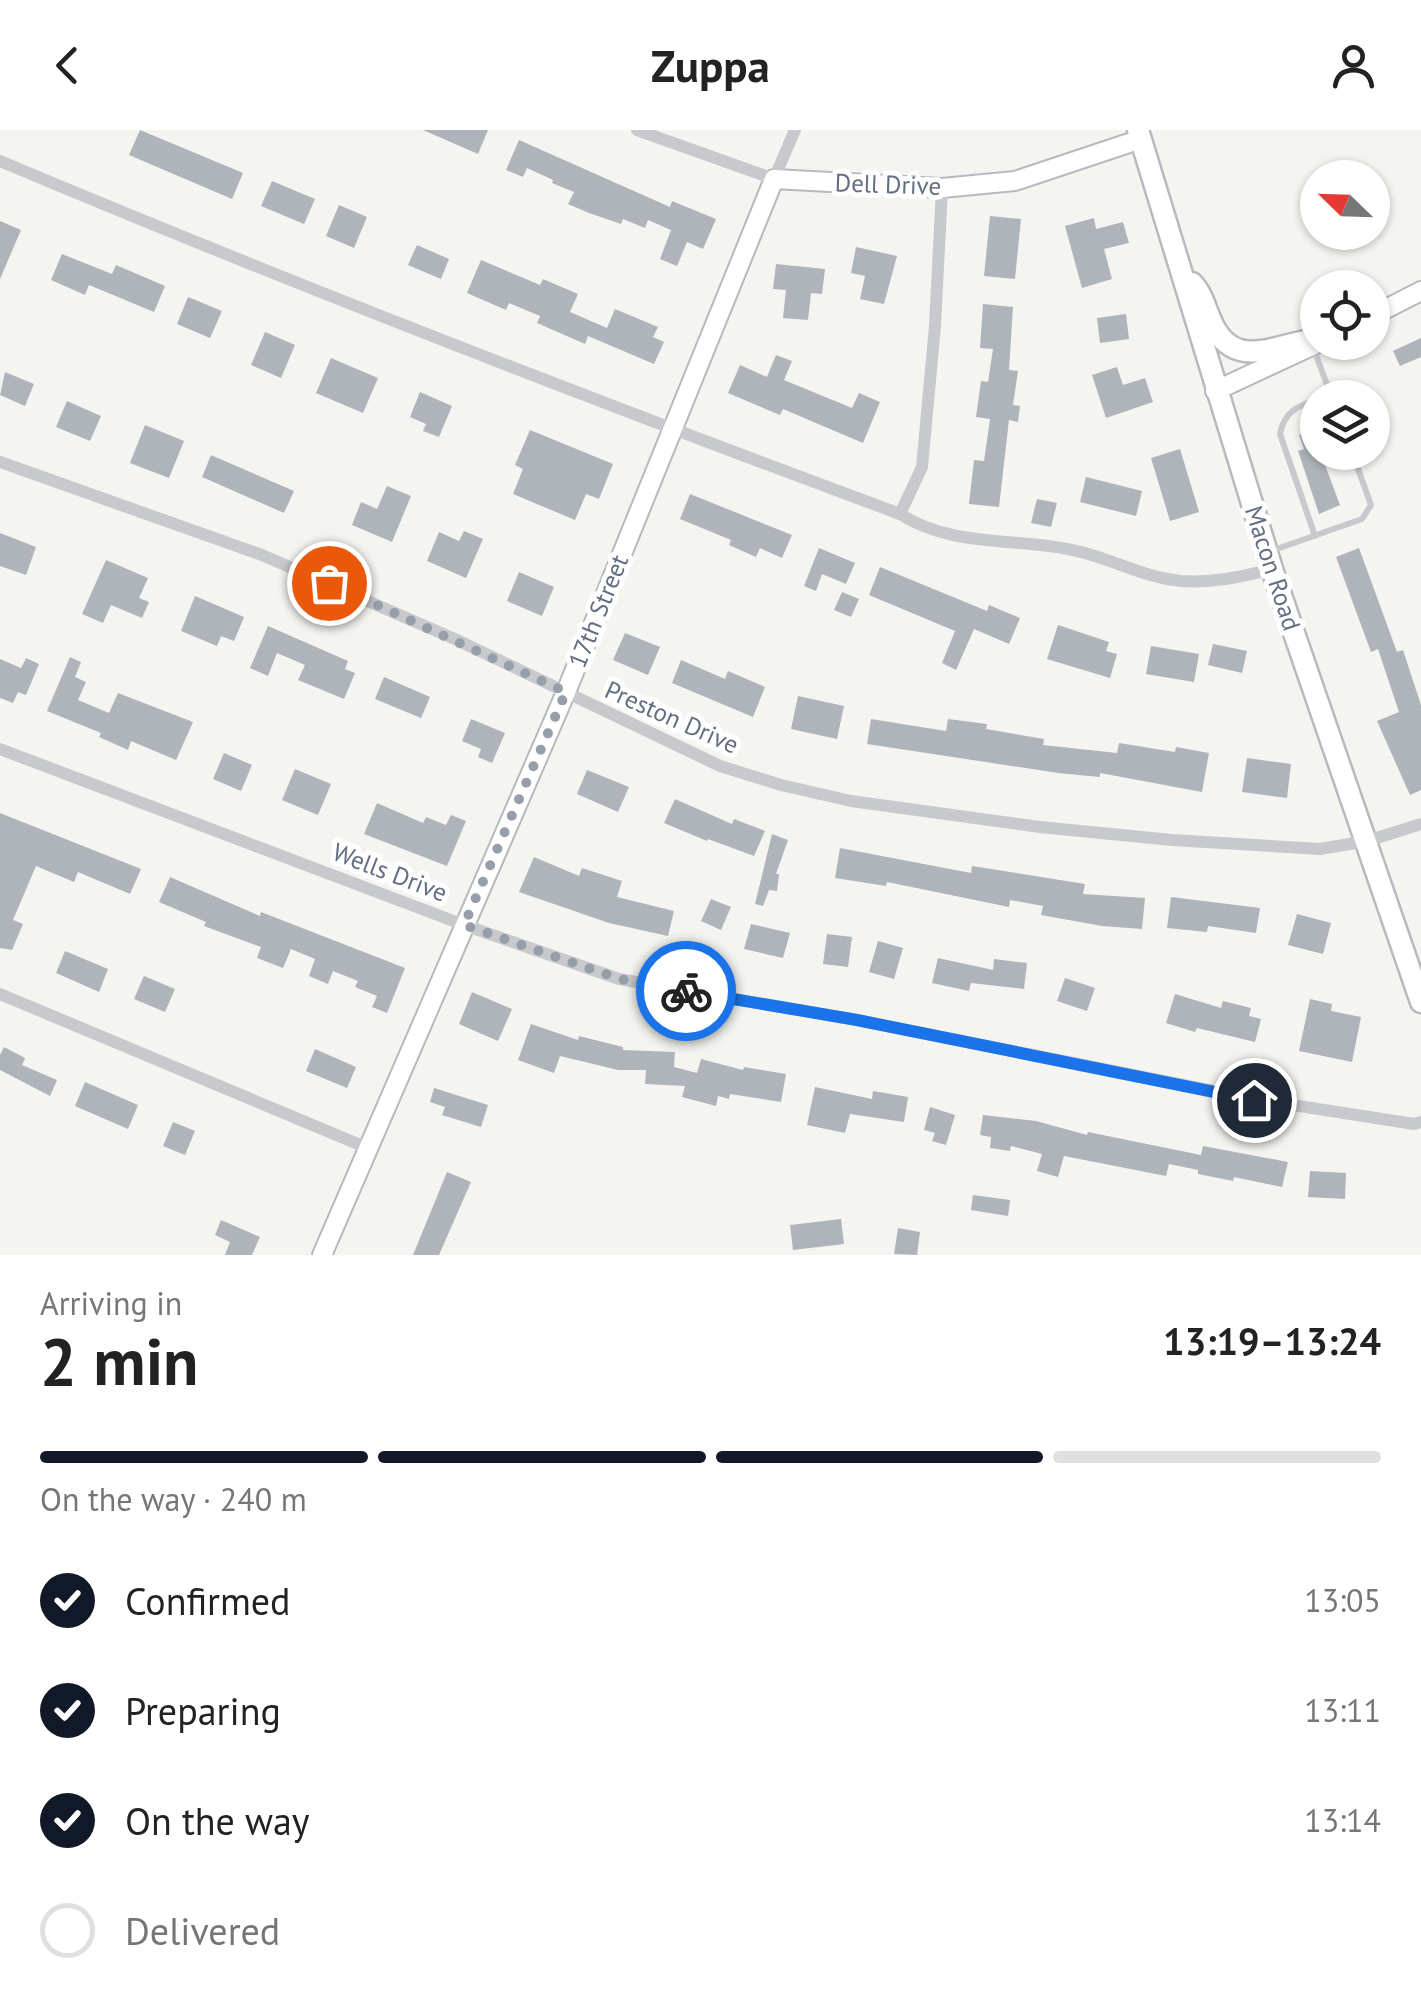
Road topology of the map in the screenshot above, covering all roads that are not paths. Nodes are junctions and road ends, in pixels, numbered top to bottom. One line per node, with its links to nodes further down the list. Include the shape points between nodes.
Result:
1 (637, 130): 5 (street, Dell Drive)
2 (796, 130): 5 (street, 17th Street)
3 (1139, 135): 6 (street, Dell Drive, via 1015,182); 7 (main road, Macon Road)
4 (0, 162): 14 (street)
5 (774, 179): 6 (street, Dell Drive); 14 (street, 17th Street)
6 (942, 188): 17 (street, via 922,467)
7 (1180, 271): 10 (main road, via 1197,288 1225,344 1243,352); 12 (main road, Macon Road)
8 (1421, 292): 9 (street)
9 (1390, 307)
10 (1300, 345)
11 (1300, 350): 12 (street)
12 (1215, 391): 19 (main road, Macon Road)
13 (1300, 405): 18 (lane, via 1283,420 1280,434)
14 (672, 429): 17 (street); 20 (street, 17th Street)
15 (0, 462): 20 (street, Preston Drive, via 262,555)
16 (1358, 470): 18 (lane, via 1370,505 1362,519)
17 (900, 514): 19 (street, via 951,537 1050,546 1178,581 1234,578)
18 (1315, 536): 19 (lane)
19 (1269, 561): 23 (main road, Macon Road)
20 (566, 692): 23 (street, Preston Drive, via 720,766 851,801 1172,840 1320,850); 24 (street, 17th Street)
21 (0, 749): 24 (street, Wells Drive)
22 (1421, 824): 23 (street, Preston Drive)
23 (1367, 841): 26 (main road, Macon Road)
24 (464, 925): 27 (street, Wells Drive, via 620,979 1254,1100); 28 (street, 17th Street)
25 (0, 994): 28 (street)
26 (1421, 1002)
27 (1421, 1122)
28 (370, 1149): 29 (street, 17th Street)
29 (322, 1255)

